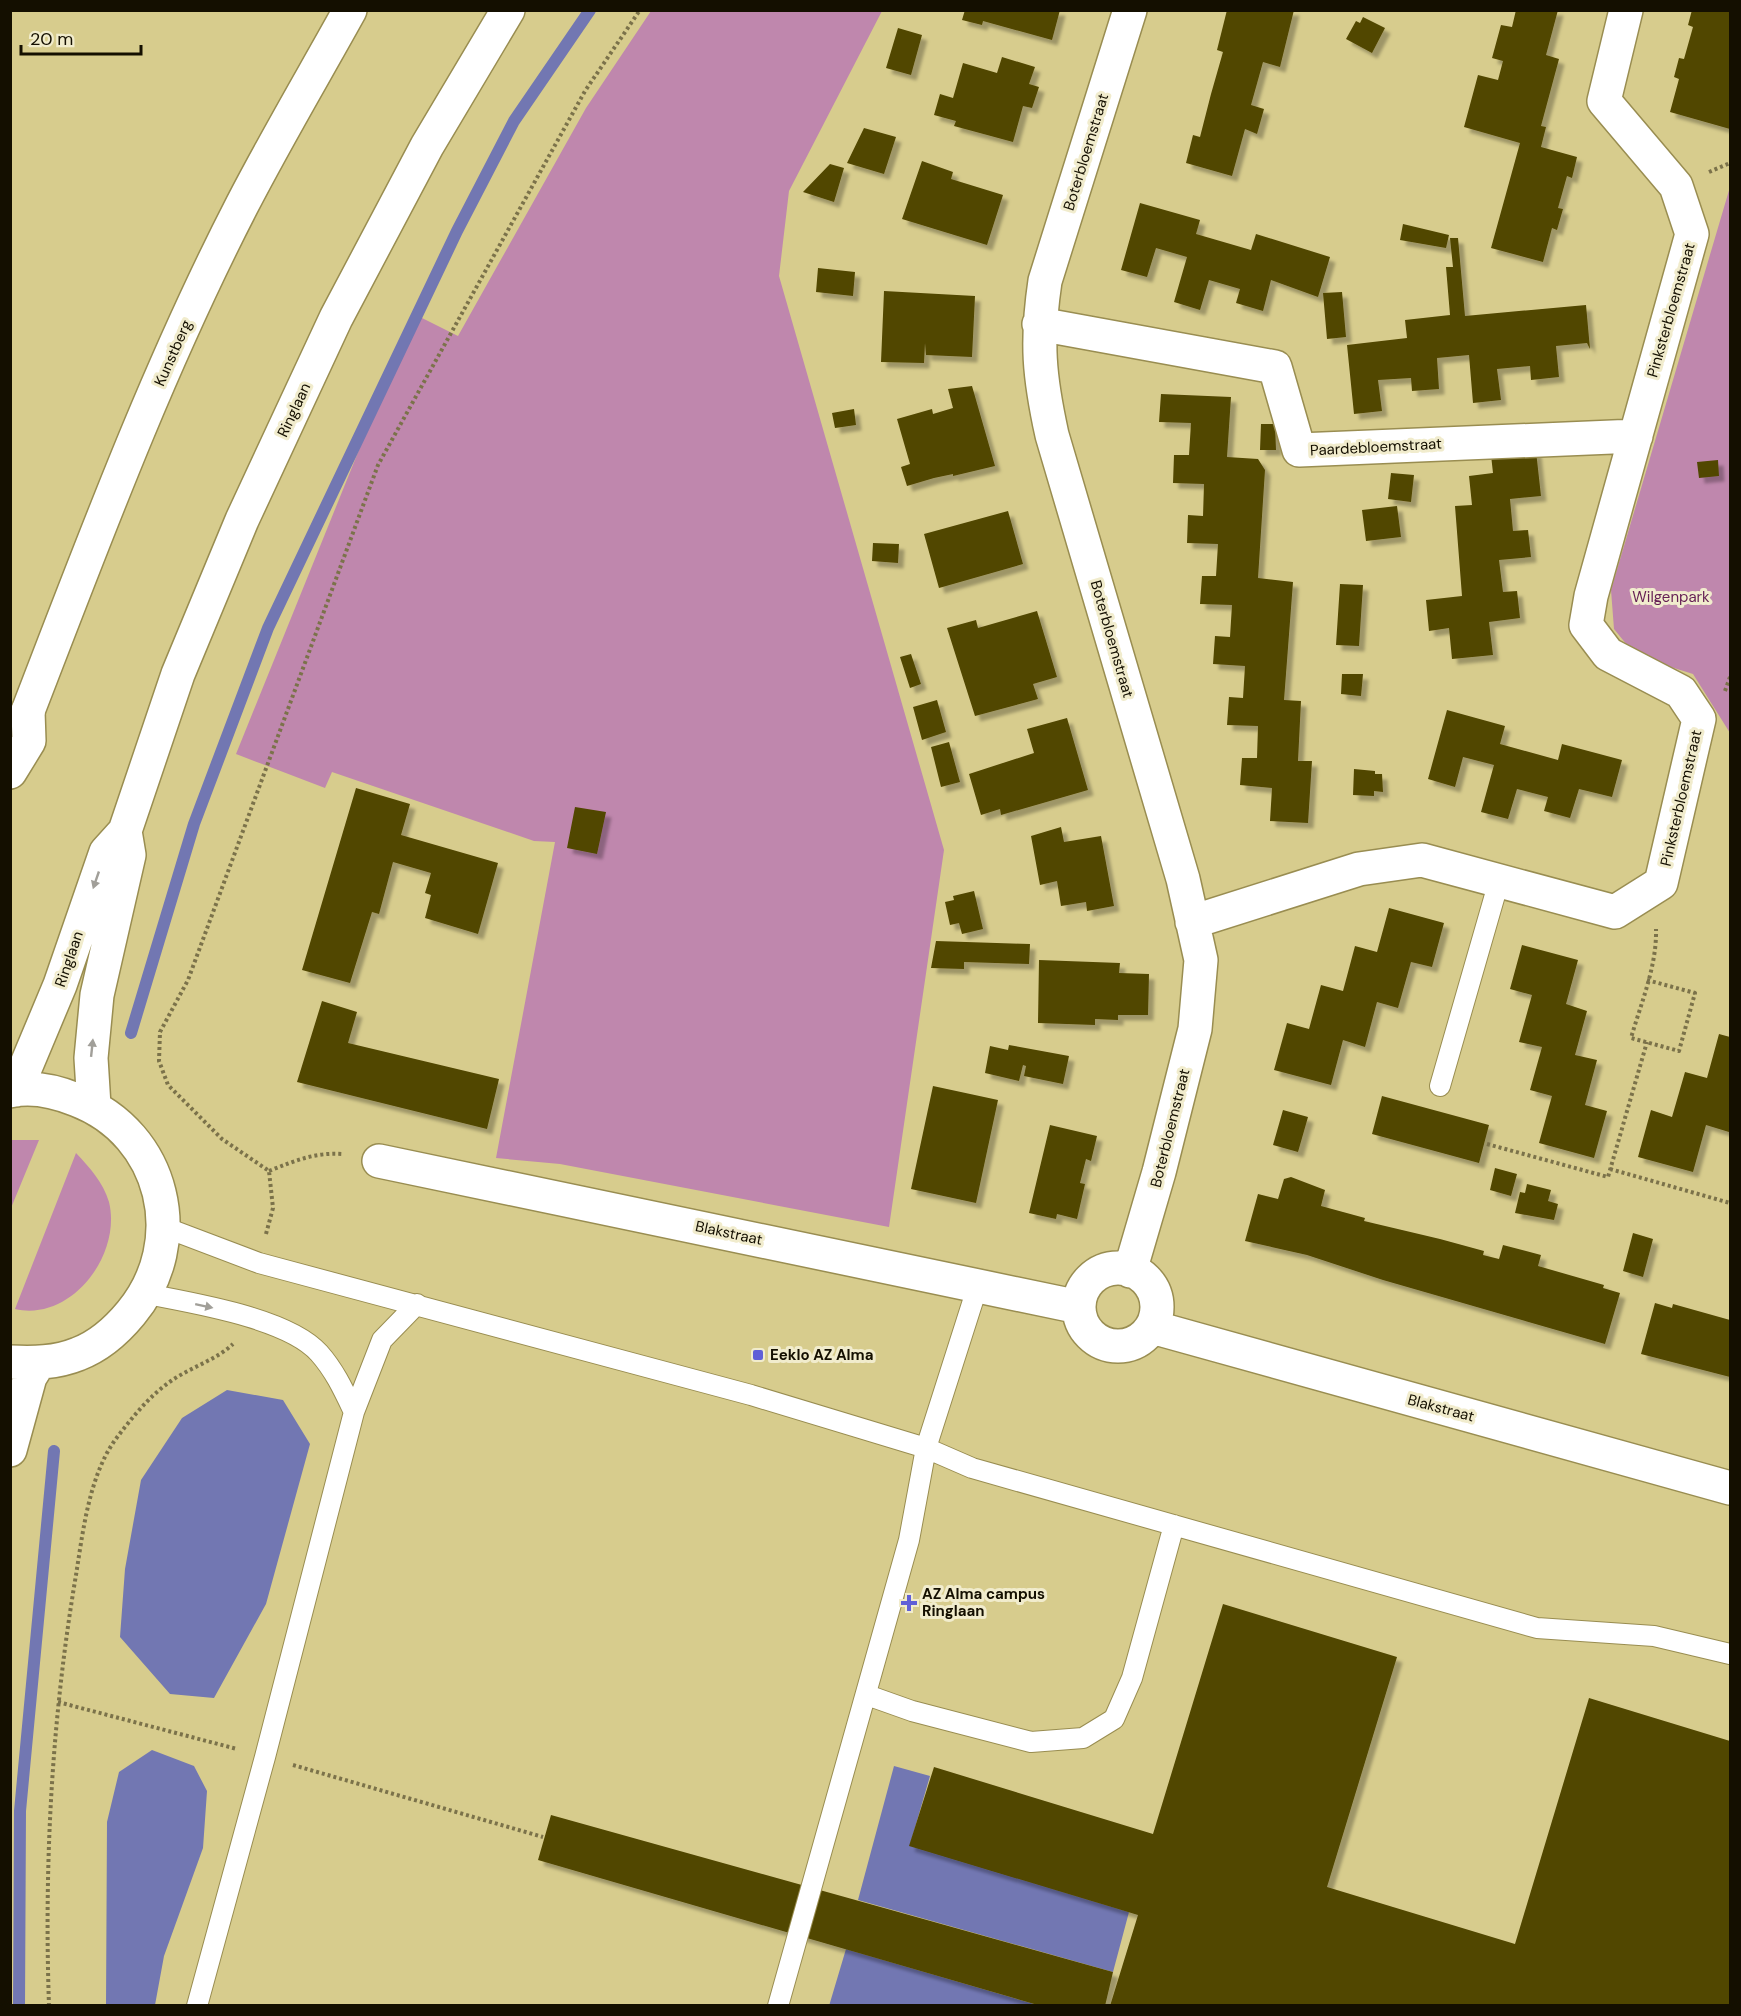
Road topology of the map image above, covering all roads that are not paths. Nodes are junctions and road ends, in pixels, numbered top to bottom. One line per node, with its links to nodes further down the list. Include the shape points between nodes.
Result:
1 (350, 10): 7 (street, Kunstberg, via 242,206 177,341)
2 (508, 10): 9 (street, Ringlaan, via 427,146 336,318 242,520 183,663)
3 (1130, 10): 5 (street, Boterbloemstraat, via 1045,281)
4 (1626, 10): 6 (street, Pinksterbloemstraat, via 1604,101 1676,186 1692,234)
5 (1039, 324): 6 (street, Paardebloemstraat, via 1275,367 1299,450); 11 (street, Boterbloemstraat, via 1040,377 1052,435 1183,879)
6 (1636, 436): 10 (street, Pinksterbloemstraat, via 1586,625 1608,654 1681,692 1699,719 1661,883 1615,912)
7 (19, 719): 8 (street, via 29,741)
8 (10, 772)
9 (125, 831): 13 (street, Ringlaan, one-way to 13, via 106,852 60,985); 14 (street, Ringlaan, one-way to 9, via 91,1058 96,1006 129,855)
10 (1499, 881): 11 (street, Pinksterbloemstraat, via 1422,860 1359,869); 12 (lane)
11 (1192, 922): 17 (street, Boterbloemstraat, via 1201,960 1195,1029)
12 (1440, 1086)
13 (13, 1090): 14 (street, via 56,1091)
14 (94, 1106): 16 (street, via 122,1127 145,1156 158,1183)
15 (379, 1161): 18 (street, Blakstraat)
16 (164, 1227): 19 (street, via 160,1261); 20 (lane, via 259,1263)
17 (1130, 1271): 21 (street, via 1120,1268 1095,1276 1084,1288); 22 (street, via 1144,1278 1154,1292 1157,1312)
18 (978, 1285): 21 (street, Blakstraat); 25 (lane)
19 (147, 1294): 23 (street, via 116,1332 78,1354); 24 (lane, one-way to 24, via 244,1317 295,1334 318,1352)
20 (417, 1304): 24 (lane, via 382,1340); 25 (lane, via 751,1395)
21 (1079, 1307): 22 (street, via 1088,1332 1108,1345 1134,1343)
22 (1152, 1327): 27 (street, Blakstraat)
23 (24, 1363): 26 (street, via 30,1377)
24 (354, 1412): 31 (lane)
25 (926, 1448): 28 (lane, via 972,1468); 30 (lane, via 909,1540)
26 (10, 1450)
27 (1731, 1488)
28 (1174, 1525): 29 (lane, via 1537,1628 1654,1636); 30 (lane, via 1132,1678 1114,1719 1083,1738 1031,1742)
29 (1731, 1654)
30 (867, 1695): 32 (lane)
31 (196, 2006)
32 (778, 2006)

